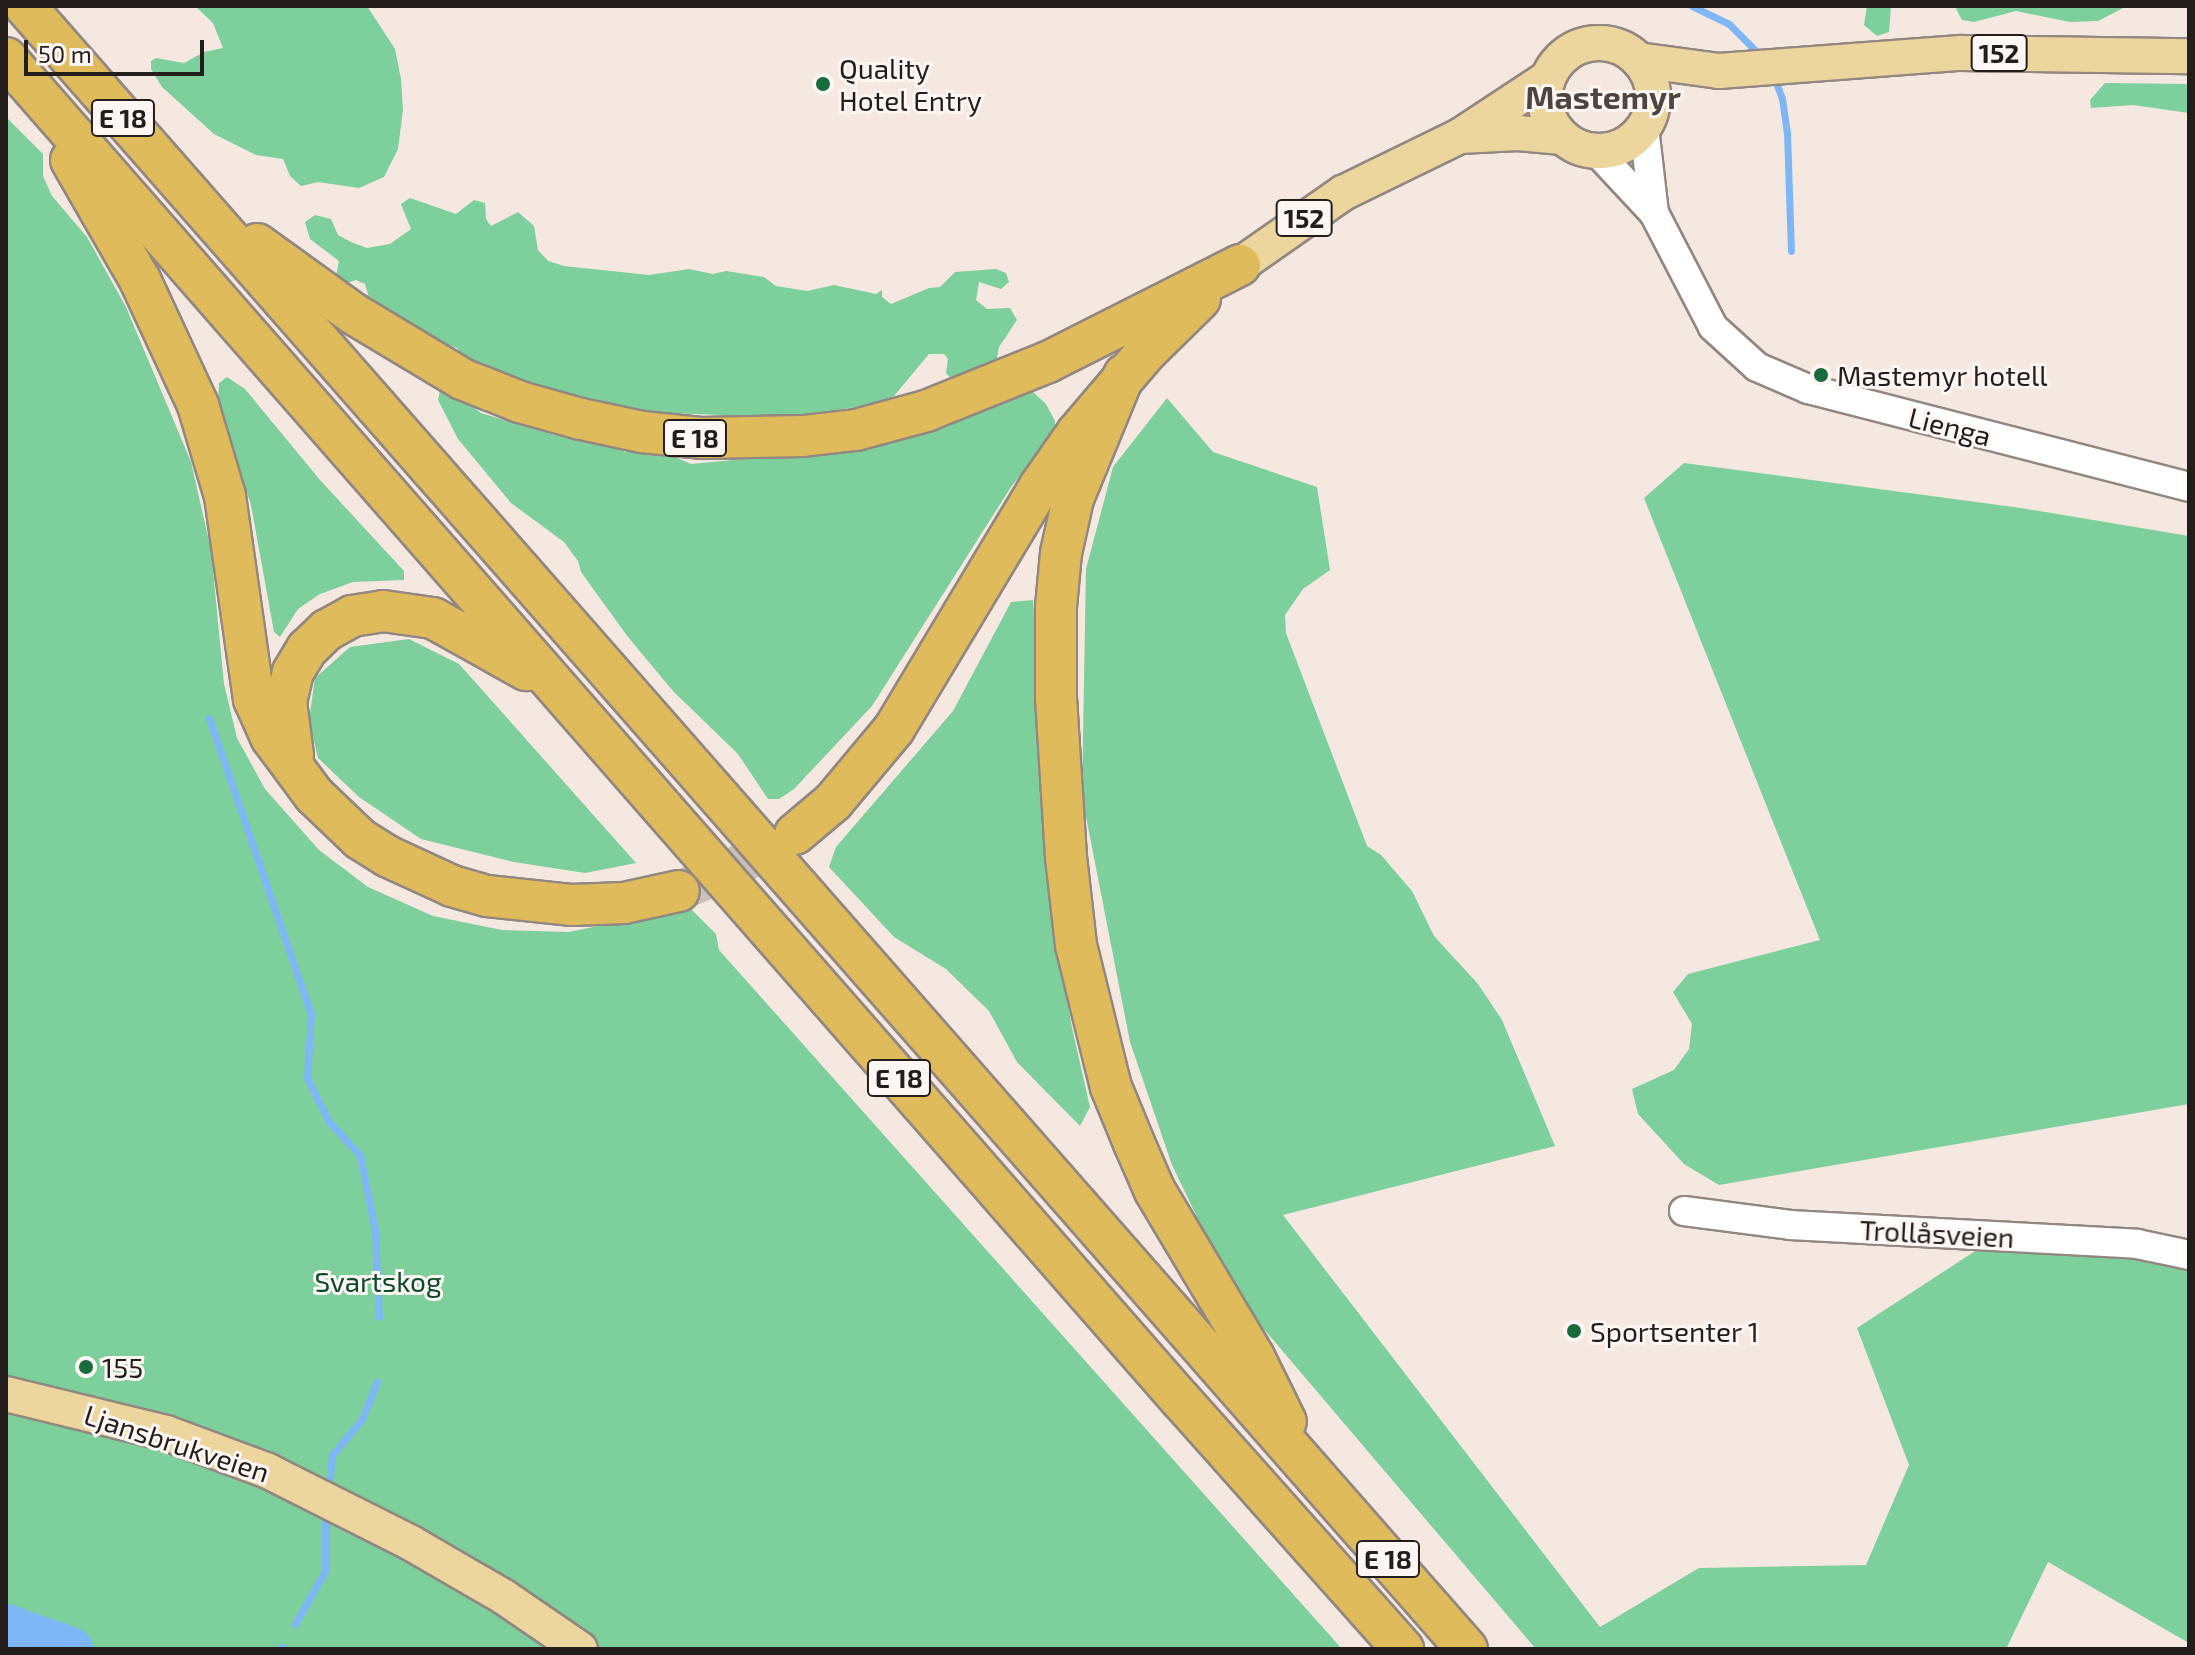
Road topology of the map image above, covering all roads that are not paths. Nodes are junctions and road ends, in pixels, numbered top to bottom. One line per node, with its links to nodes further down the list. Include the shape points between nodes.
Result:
1 (25, 6): 11 (highway, E 18)
2 (2189, 56): 5 (main road, 152, via 1960,53)
3 (1638, 60): 5 (main road, 152); 6 (main road, 152, via 1610,44 1583,45 1560,59); 7 (main road, via 1647,72)
4 (12, 64): 16 (highway, E 18); 17 (highway, E 18, via 140,280 198,405 225,496 254,699 271,737)
5 (1719, 71): 7 (main road, 152)
6 (1548, 78): 8 (main road, 152); 9 (main road, via 1548,116)
7 (1648, 114): 10 (main road, 152, via 1628,142); 12 (street, Lienga)
8 (1460, 136): 9 (main road, 152); 13 (main road, 152, via 1343,193)
9 (1562, 137): 10 (main road, 152)
10 (1596, 151): 12 (street, Lienga)
11 (183, 187): 13 (highway, E 18, via 354,314 462,379 581,419 701,438 817,435 926,411 1048,362); 23 (highway, E 18)
12 (1654, 213): 15 (street, Lienga, via 1706,317 1732,348 1770,374 1819,392)
13 (1240, 265): 14 (highway, E 18)
14 (1124, 375): 18 (highway, E 18, via 1040,486 894,729 833,802); 23 (highway, E 18, via 1073,499 1056,607 1056,698 1076,945 1111,1087 1155,1191 1254,1357)
15 (2189, 487)
16 (557, 689): 17 (highway, E 18, via 433,618 383,611 352,616 327,630 293,672 286,702); 25 (highway, E 18)
17 (295, 770): 19 (highway, E 18, via 360,839 452,886 522,903 571,905 624,903)
18 (795, 834)
19 (679, 891)
20 (1684, 1211): 21 (street, Trollåsveien, via 1790,1225 2137,1244)
21 (2189, 1255)
22 (6, 1394): 24 (main road, Ljansbrukveien, via 194,1442 342,1507 479,1582)
23 (1308, 1469): 26 (highway, E 18)
24 (580, 1649)
25 (1403, 1649)
26 (1467, 1649)

